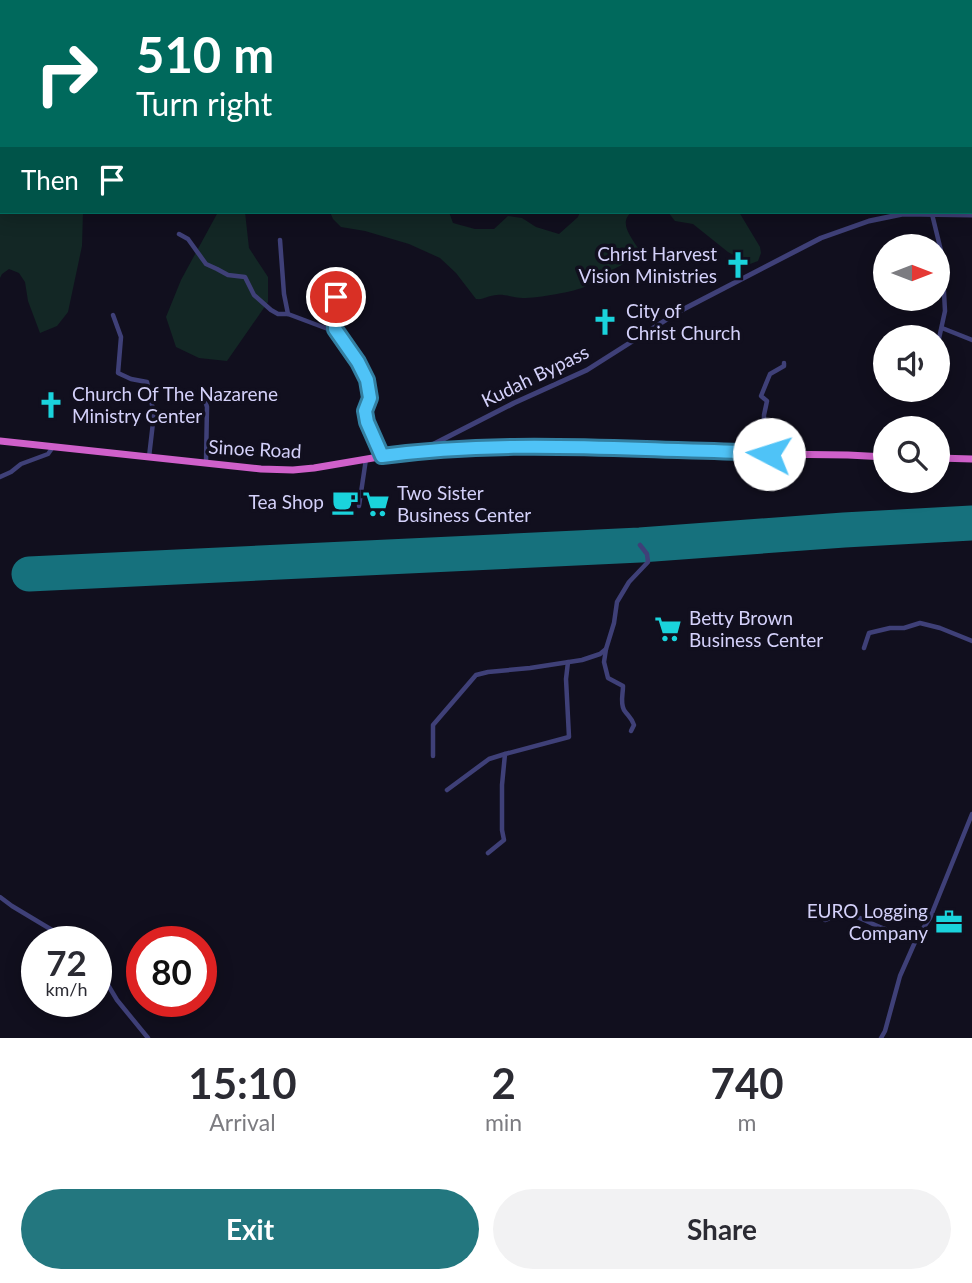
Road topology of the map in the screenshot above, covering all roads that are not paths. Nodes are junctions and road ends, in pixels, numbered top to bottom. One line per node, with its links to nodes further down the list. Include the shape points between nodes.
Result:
1 (898, 214): 17 (street, Kudah Bypass, via 821,238 680,311 579,374)
2 (932, 214): 3 (street, Kudah Bypass); 9 (street, via 942,255)
3 (972, 215)
4 (179, 234): 7 (street, via 206,264 244,277 265,306)
5 (280, 240): 7 (street)
6 (335, 295): 11 (street)
7 (288, 314): 11 (street)
8 (113, 315): 21 (street, via 121,337 118,373 147,382 154,414)
9 (943, 325)
10 (950, 331): 12 (street)
11 (336, 332): 19 (street, via 367,380 367,422)
12 (972, 340)
13 (784, 363): 18 (street, via 767,378 761,396 767,401 764,435)
14 (204, 397): 25 (street)
15 (0, 441): 16 (highway, Sinoe Road)
16 (55, 446): 21 (highway, Sinoe Road); 26 (street, via 48,454)
17 (420, 450): 18 (highway, Sinoe Road, via 564,446); 19 (highway, Sinoe Road)
18 (769, 454): 20 (highway, Sinoe Road)
19 (382, 456): 23 (highway, Sinoe Road)
20 (873, 456)
21 (149, 457): 25 (highway, Sinoe Road)
22 (950, 458): 24 (highway)
23 (366, 459): 25 (highway, Sinoe Road, via 293,470); 27 (street)
24 (972, 459)
25 (205, 462)
26 (0, 477)
27 (359, 506)
28 (640, 545): 31 (street, via 648,562 617,602)
29 (972, 641): 30 (street, via 920,622 869,633)
30 (864, 648)
31 (606, 649): 32 (street); 33 (street, via 608,678 623,686 621,700 632,718)
32 (568, 663): 34 (street, via 569,737); 35 (street, via 476,676 433,725)
33 (631, 731)
34 (505, 754): 36 (street, via 489,759); 38 (street, via 504,840)
35 (433, 756)
36 (447, 790)
37 (972, 814): 42 (street)
38 (488, 853)
39 (0, 897): 41 (street)
40 (825, 920): 42 (street, via 851,915 885,929)
41 (45, 926)
42 (920, 933): 45 (street)
43 (112, 992): 44 (street)
44 (148, 1038)
45 (881, 1038)

